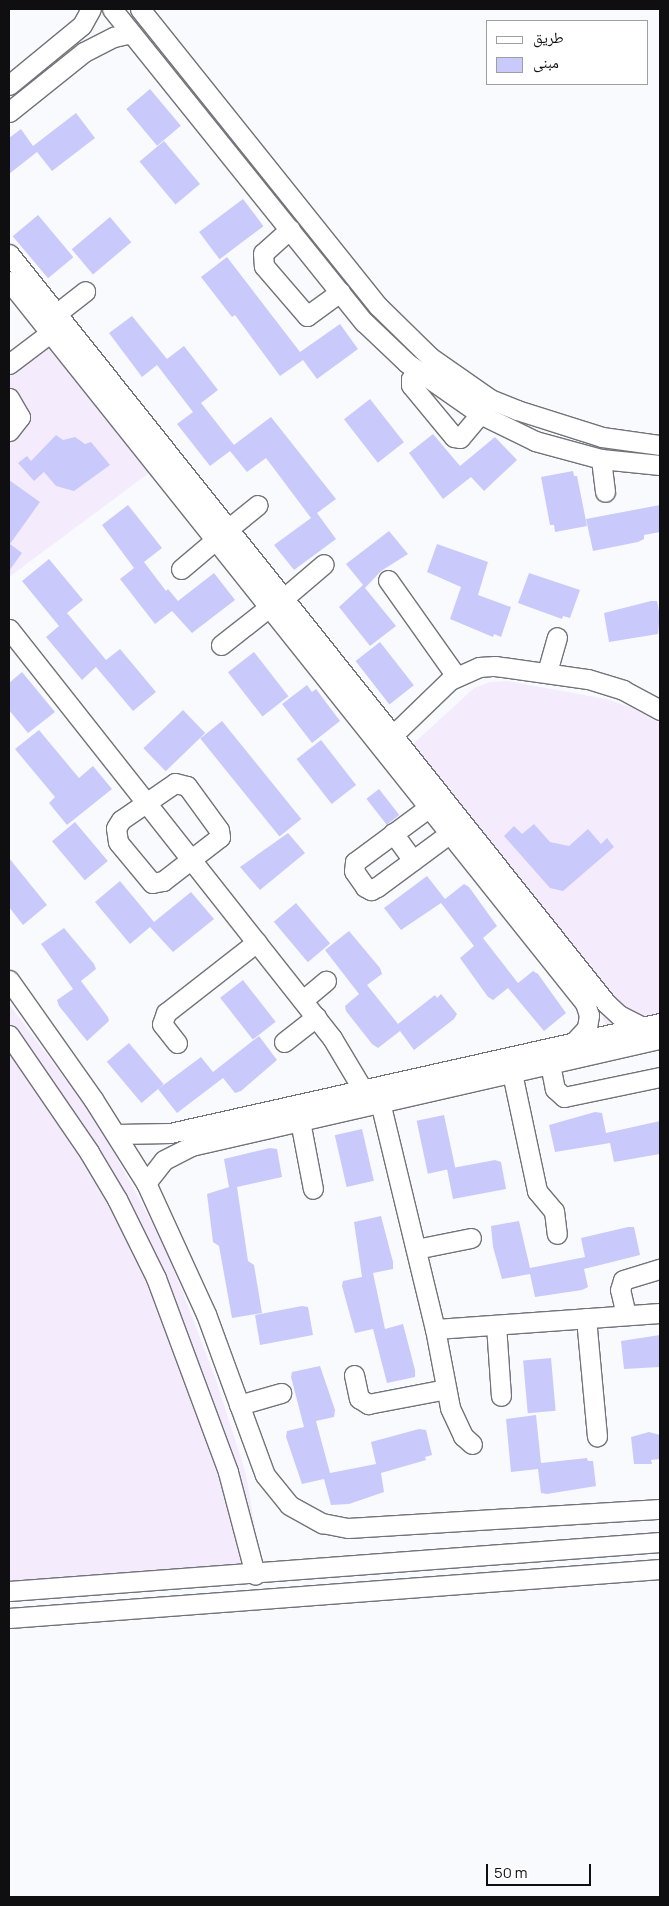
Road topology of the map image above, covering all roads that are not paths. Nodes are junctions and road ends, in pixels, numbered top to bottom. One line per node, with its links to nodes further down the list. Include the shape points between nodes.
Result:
1 (91, 9): 5 (street)
2 (112, 9): 4 (street)
3 (140, 9): 10 (street)
4 (131, 33): 6 (street, via 114,37); 9 (street)
5 (69, 36): 6 (street); 7 (street)
6 (84, 52): 8 (street)
7 (9, 85)
8 (9, 112)
9 (290, 229): 11 (street); 15 (street, via 263,253 264,266 304,315 312,314)
10 (324, 239): 11 (street); 23 (street, via 394,325 442,367 490,399 573,430)
11 (308, 252): 15 (street)
12 (9, 254): 16 (street)
13 (9, 282): 17 (street)
14 (85, 291): 16 (street)
15 (340, 292): 19 (street, via 364,322)
16 (56, 314): 28 (street)
17 (50, 332): 18 (street); 29 (street)
18 (9, 364)
19 (418, 372): 21 (street); 21 (street, via 411,379 411,384 454,438 460,438)
20 (9, 398): 22 (street, via 20,417)
21 (480, 414): 24 (street, via 535,441)
22 (9, 431)
23 (660, 445)
24 (601, 459): 25 (street); 26 (street)
25 (660, 465)
26 (605, 492)
27 (258, 505): 28 (street)
28 (228, 529): 33 (street)
29 (214, 542): 31 (street); 33 (street)
30 (324, 564): 33 (street)
31 (181, 568)
32 (388, 580): 38 (street)
33 (276, 603): 36 (street); 40 (street); 42 (street)
34 (9, 629): 41 (street)
35 (557, 637): 37 (street)
36 (221, 645)
37 (547, 672): 38 (street, via 495,666); 39 (street, via 606,684)
38 (456, 676): 40 (street)
39 (660, 710)
40 (393, 736): 48 (street)
41 (146, 803): 45 (street); 45 (street, via 175,782 187,786 220,834 218,840); 45 (street, via 121,820 116,833 118,842 145,879 160,883)
42 (428, 808): 43 (street); 44 (street)
43 (393, 833): 46 (street); 46 (street, via 358,859 354,867 356,875 368,889 374,889)
44 (450, 834): 46 (street); 48 (street)
45 (192, 860): 47 (street)
46 (413, 861)
47 (257, 942): 51 (street); 57 (street, via 166,1013 162,1024)
48 (573, 975): 53 (street, via 612,1010); 58 (street, via 589,1014 584,1034)
49 (9, 980): 66 (street)
50 (326, 981): 51 (street)
51 (303, 1000): 52 (street)
52 (316, 1017): 56 (street); 62 (street, via 344,1055)
53 (651, 1025): 58 (street)
54 (9, 1035): 86 (street, via 89,1152 138,1240 176,1326)
55 (660, 1039): 59 (street)
56 (284, 1042)
57 (177, 1043)
58 (573, 1043): 62 (street)
59 (550, 1064): 60 (street); 61 (street, via 555,1089 564,1097)
60 (512, 1072): 63 (street, via 485,1085); 69 (street, via 538,1190 554,1211)
61 (660, 1077)
62 (363, 1090): 65 (street)
63 (380, 1102): 64 (street); 71 (street)
64 (300, 1121): 65 (street); 68 (street)
65 (221, 1130): 66 (street); 67 (street, via 172,1154 157,1166)
66 (117, 1134): 67 (street)
67 (146, 1183): 82 (street, via 189,1273)
68 (313, 1190)
69 (558, 1234)
70 (471, 1238): 71 (street)
71 (416, 1249): 77 (street)
72 (660, 1269): 74 (street, via 622,1280 620,1290)
73 (660, 1313): 74 (street)
74 (626, 1315): 75 (street)
75 (586, 1318): 76 (street); 83 (street)
76 (496, 1325): 77 (street); 81 (street)
77 (435, 1329): 79 (street)
78 (354, 1375): 79 (street, via 359,1398 368,1404)
79 (446, 1389): 84 (street, via 456,1423 466,1441)
80 (281, 1393): 82 (street)
81 (501, 1396)
82 (239, 1405): 85 (street)
83 (597, 1436)
84 (472, 1444)
85 (258, 1459): 86 (street); 87 (street, via 272,1486 288,1505 310,1519 335,1526 389,1527)
86 (228, 1472): 90 (street)
87 (660, 1509)
88 (660, 1542): 90 (street)
89 (660, 1570): 92 (street)
90 (255, 1574): 91 (street)
91 (9, 1590)
92 (9, 1618)

